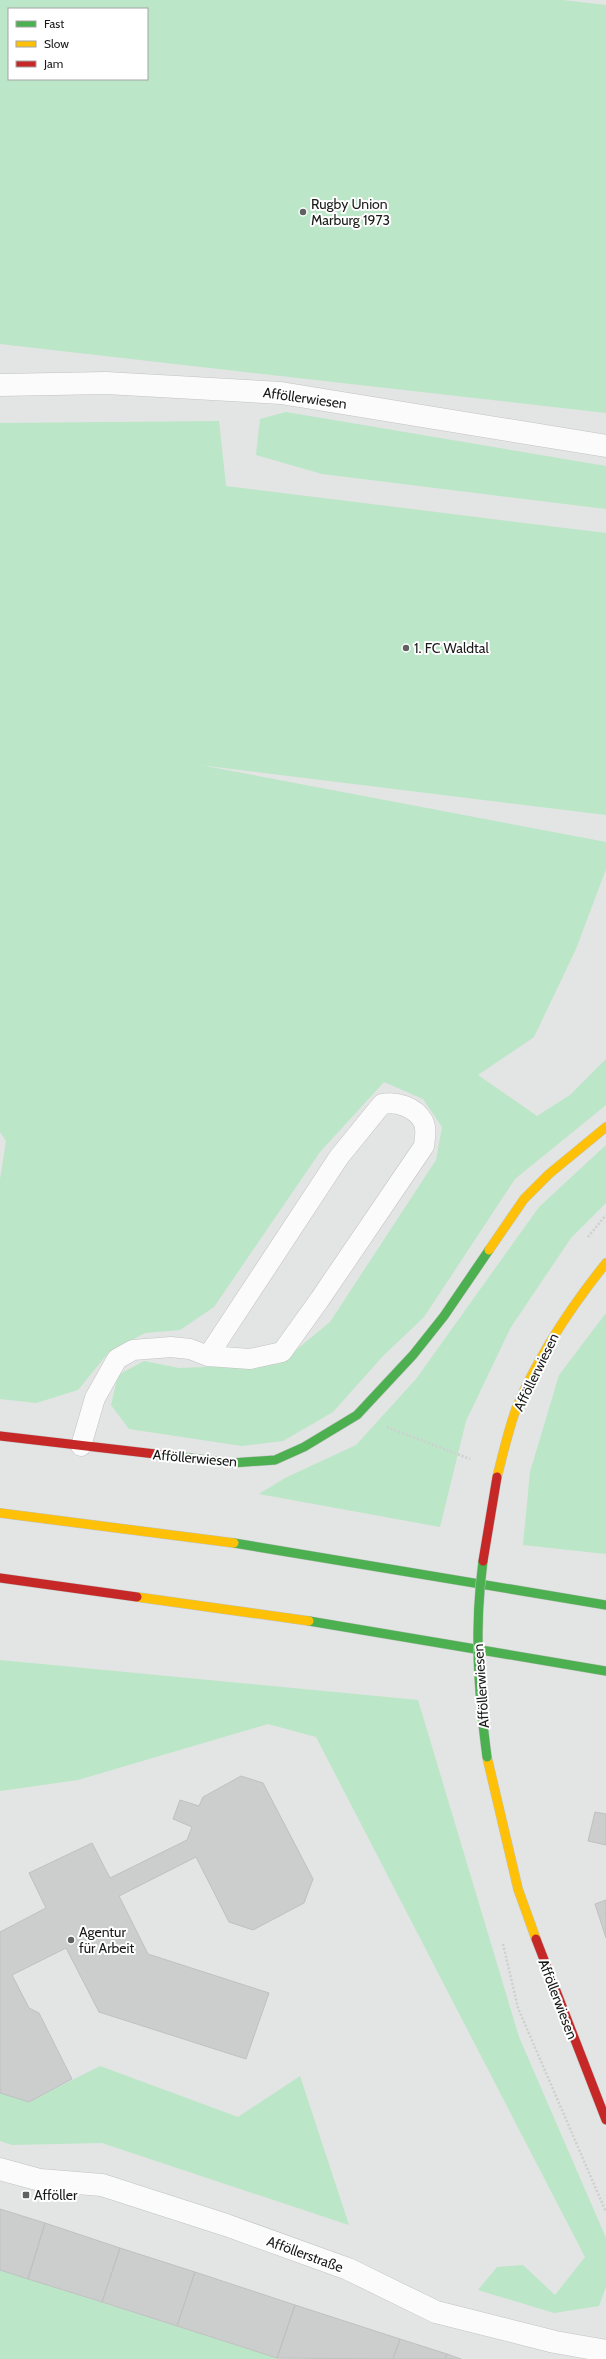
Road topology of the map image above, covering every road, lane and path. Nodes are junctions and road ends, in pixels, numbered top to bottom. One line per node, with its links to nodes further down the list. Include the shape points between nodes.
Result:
1 (0, 385): 2 (street, Afföllerwiesen, via 106,383 281,393)
2 (606, 446)
3 (606, 1127): 6 (main road, Afföllerwiesen, via 549,1174 524,1199 444,1316 413,1355)
4 (606, 1263): 14 (main road, Afföllerwiesen, bridge, via 548,1344 516,1411 497,1477 483,1545 477,1612 478,1685 487,1757 518,1889 556,1995)
5 (208, 1356): 5 (lane, via 250,1359 282,1352 424,1146 426,1132 423,1121 412,1110 393,1102 382,1104 339,1157); 8 (lane, via 190,1349 171,1347 133,1350 117,1359 95,1398)
6 (357, 1415): 8 (main road, Afföllerwiesen, via 304,1447 275,1460 232,1464); 9 (path)
7 (0, 1436): 8 (main road, Afföllerwiesen)
8 (81, 1446)
9 (475, 1460)
10 (0, 1513): 12 (main road, via 369,1563)
11 (0, 1578): 13 (main road, via 279,1616)
12 (606, 1605)
13 (606, 1671)
14 (606, 2120)
15 (0, 2169): 16 (street, Afföllerstraße, via 40,2180 102,2185 226,2225 348,2269 436,2312 555,2342)
16 (606, 2351)

